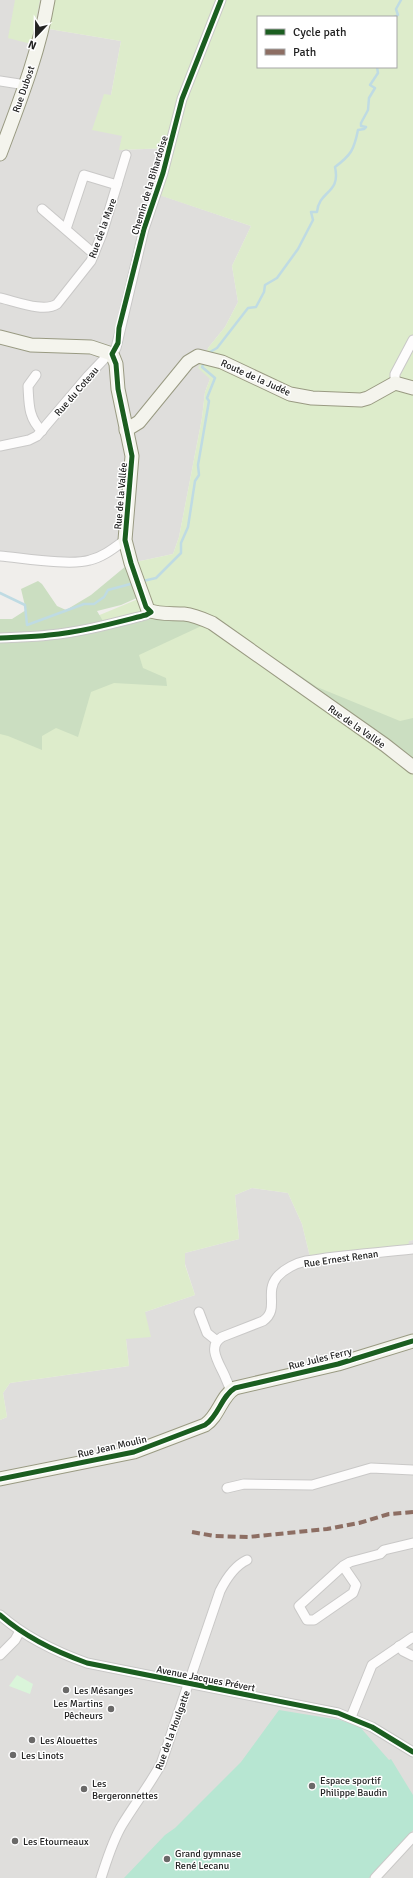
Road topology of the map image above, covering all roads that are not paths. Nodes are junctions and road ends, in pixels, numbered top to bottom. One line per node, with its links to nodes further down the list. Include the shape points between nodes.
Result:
1 (48, 0): 4 (street, Rue Dubost, via 43,28)
2 (221, 0): 14 (street, Chemin de la Bihardoise, via 182,99 163,173 144,228 118,343)
3 (0, 81): 4 (street)
4 (26, 85): 5 (street, Rue Dubost)
5 (0, 154)
6 (126, 155): 7 (street, Rue de la Mare)
7 (117, 185): 9 (street, via 83,176); 10 (street, Rue de la Mare)
8 (42, 209): 9 (street)
9 (66, 229): 10 (street)
10 (94, 254): 11 (street, Rue de la Mare, via 84,270 52,307 42,308)
11 (0, 298)
12 (0, 337): 14 (street, via 31,345 91,347)
13 (413, 340): 16 (street, via 395,374)
14 (112, 354): 18 (street, Rue de la Vallée, via 116,364); 19 (street, Rue du Coteau, via 106,357)
15 (36, 375): 19 (street, via 28,386 30,413 34,423)
16 (395, 383): 17 (street); 18 (street, Route de la Judée, via 361,400 312,398 290,394 222,362 198,356 188,362 138,422)
17 (413, 388)
18 (126, 430): 21 (street, Rue de la Vallée, via 132,456)
19 (42, 431): 20 (street, Rue du Coteau, via 32,440)
20 (0, 446)
21 (125, 540): 22 (street, via 89,561 70,562); 23 (street, Rue de la Vallée, via 134,574 147,608)
22 (0, 556)
23 (151, 612): 24 (street, via 100,627 48,636); 25 (street, Rue de la Vallée, via 185,614 212,623)
24 (0, 638)
25 (413, 767)
26 (413, 1249): 29 (street, Rue Ernest Renan, via 306,1261 286,1269 276,1278 272,1287 271,1310 268,1317 222,1337)
27 (199, 1312): 29 (street, via 207,1333)
28 (413, 1341): 30 (street, Rue Jules Ferry, via 338,1364 243,1385)
29 (217, 1342): 30 (street, via 217,1362)
30 (231, 1391): 32 (street, Rue Jean Moulin, via 209,1423 152,1447 125,1455)
31 (413, 1470): 33 (street, via 371,1468 312,1485 244,1484)
32 (0, 1479)
33 (227, 1488)
34 (413, 1543): 36 (street, via 384,1550 380,1554)
35 (247, 1560): 43 (street, Rue de la Houlgatte, via 239,1564 220,1591)
36 (343, 1566): 36 (street, via 356,1585 354,1593 314,1620 306,1620 299,1606)
37 (0, 1614): 38 (street, Avenue Jacques Prévert)
38 (20, 1631): 41 (street); 43 (street, Avenue Jacques Prévert, via 66,1656 87,1663)
39 (413, 1637): 40 (street)
40 (399, 1646): 42 (street); 44 (street, via 372,1665)
41 (0, 1655)
42 (413, 1656)
43 (188, 1684): 44 (street, Avenue Jacques Prévert); 47 (street, Rue de la Houlgatte, via 161,1764 121,1826)
44 (351, 1717): 45 (street, Avenue Jacques Prévert)
45 (413, 1752)
46 (413, 1837): 48 (street)
47 (101, 1878)
48 (375, 1878)

